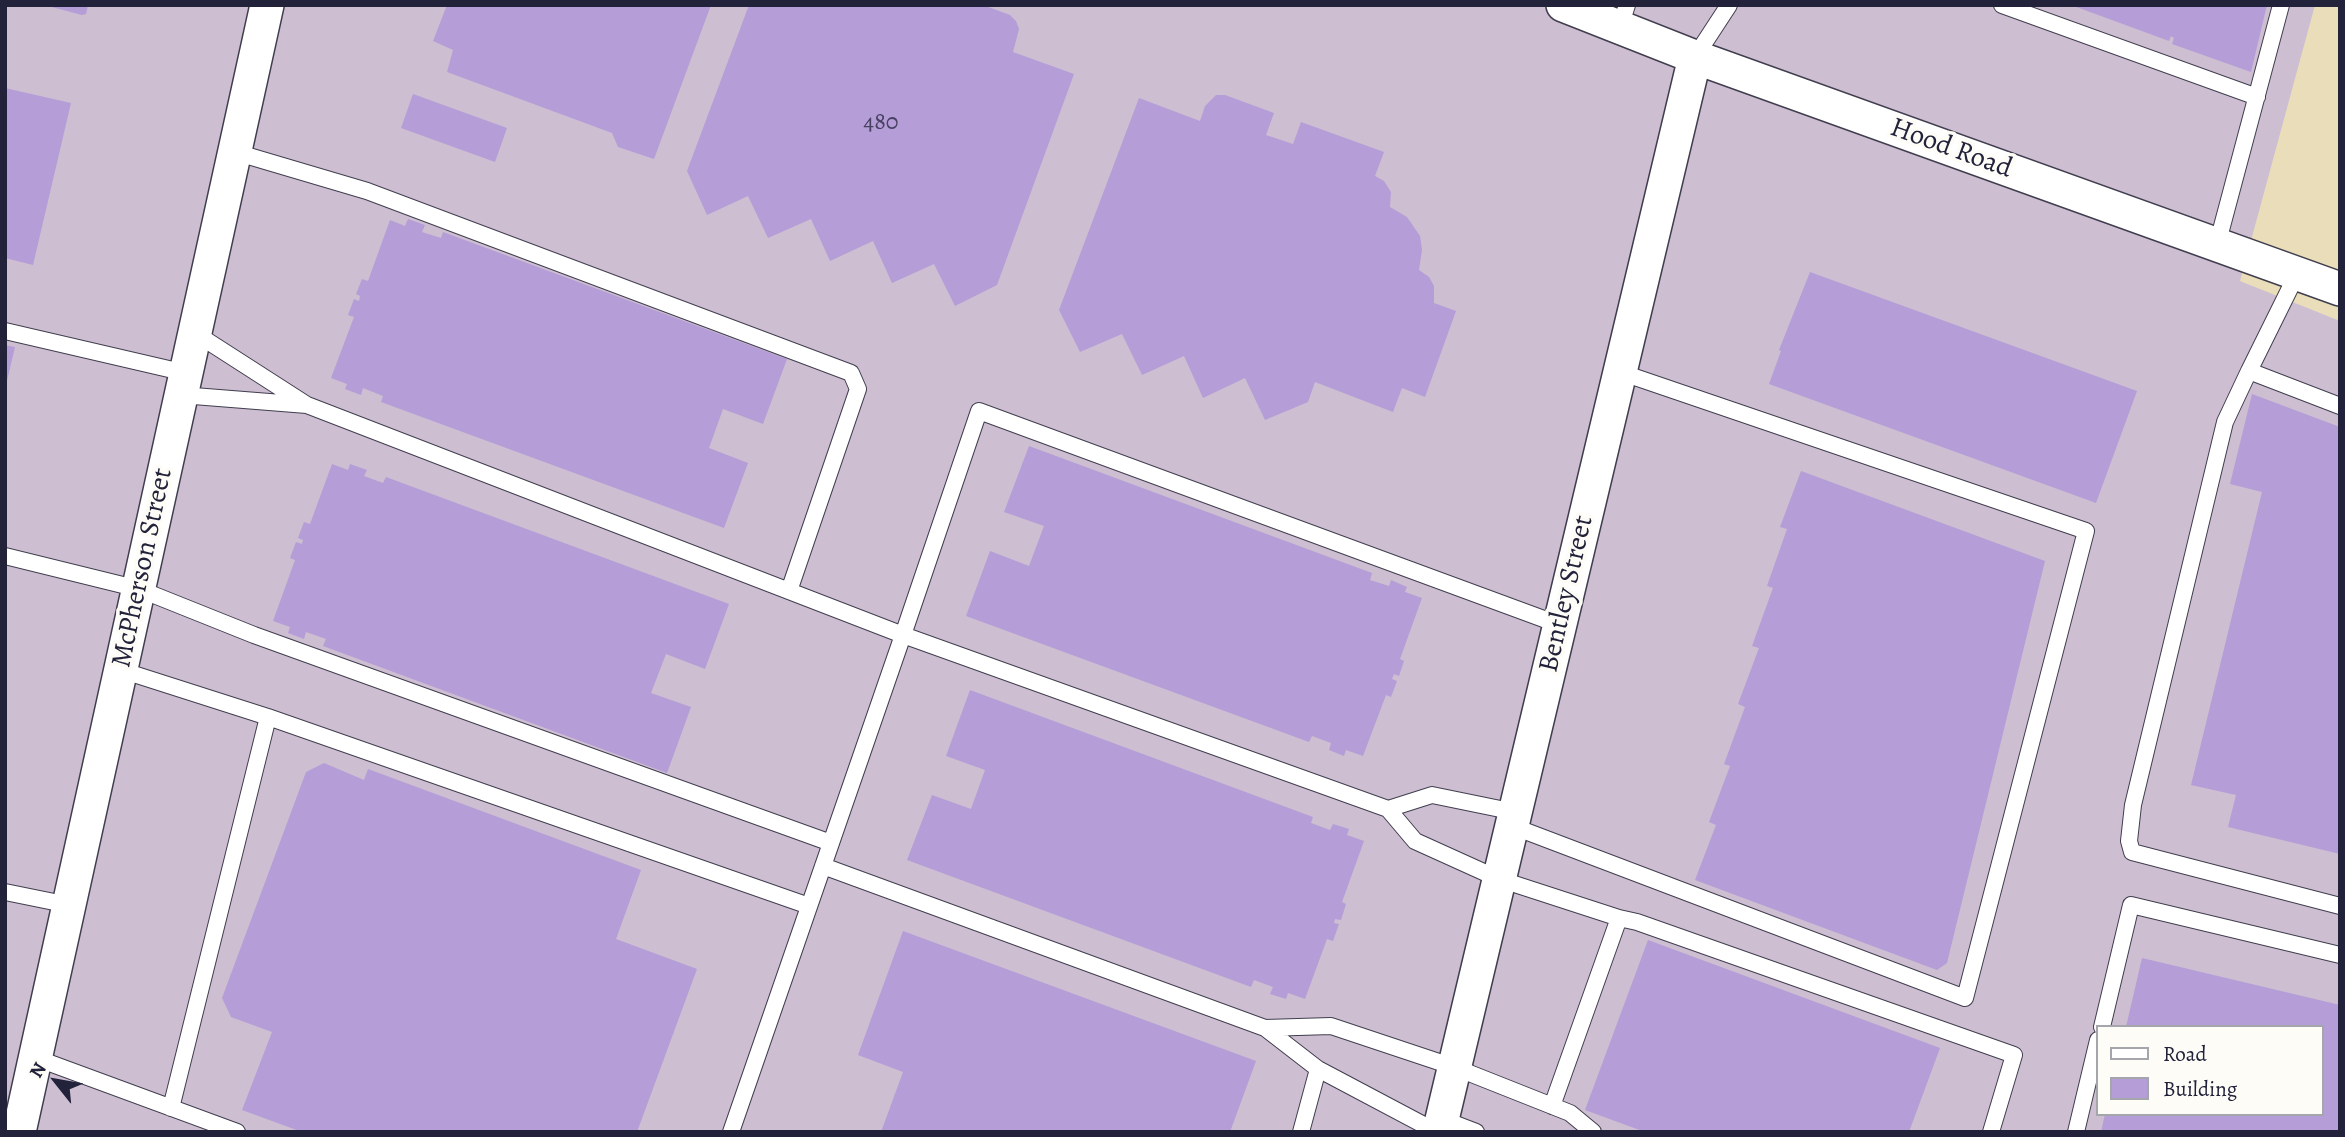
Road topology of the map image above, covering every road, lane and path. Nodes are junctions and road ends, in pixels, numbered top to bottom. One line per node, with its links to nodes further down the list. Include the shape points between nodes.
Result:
1 (267, 5): 9 (street, McPherson Street)
2 (1563, 5): 6 (street, Hood Road)
3 (1729, 5): 7 (lane)
4 (2002, 5): 8 (lane)
5 (2281, 5): 8 (lane)
6 (1623, 16): 7 (street, Hood Road)
7 (1695, 57): 10 (street, Hood Road); 16 (street, Bentley Street)
8 (2257, 97): 10 (lane)
9 (235, 152): 14 (street, McPherson Street); 22 (lane, via 367,191 850,373 858,388)
10 (2217, 245): 11 (street, Hood Road)
11 (2297, 274): 12 (street, Hood Road); 15 (lane)
12 (2340, 289)
13 (5, 331): 17 (lane)
14 (195, 333): 17 (street, McPherson Street); 18 (lane)
15 (2249, 371): 19 (lane); 35 (lane, via 2225,422 2133,805 2129,841 2132,852)
16 (1620, 372): 23 (street, Bentley Street); 28 (lane, via 2086,531 1965,998)
17 (183, 384): 18 (lane); 21 (street, McPherson Street)
18 (307, 405): 22 (lane)
19 (2340, 407)
20 (5, 556): 21 (lane)
21 (139, 589): 25 (street, McPherson Street); 29 (lane, via 254,635)
22 (789, 591): 24 (lane)
23 (1560, 625): 24 (lane, via 979,411); 28 (street, Bentley Street)
24 (903, 635): 27 (lane); 29 (lane)
25 (121, 670): 26 (lane); 33 (street, McPherson Street)
26 (268, 717): 34 (lane); 45 (lane)
27 (1388, 808): 28 (lane, via 1432,795); 31 (lane, via 1415,841)
28 (1514, 819): 31 (street, Bentley Street)
29 (831, 843): 30 (lane)
30 (823, 866): 34 (lane); 39 (lane)
31 (1499, 879): 36 (lane); 42 (street, Bentley Street)
32 (5, 892): 33 (lane)
33 (69, 905): 41 (street, McPherson Street)
34 (809, 906): 49 (lane)
35 (2340, 906)
36 (1619, 918): 44 (lane); 53 (lane, via 2014,1055)
37 (2340, 954): 38 (lane, via 2131,905)
38 (2102, 1025)
39 (1265, 1028): 42 (lane, via 1332,1026); 43 (lane)
40 (2096, 1048): 54 (lane)
41 (36, 1058): 45 (lane); 47 (street, McPherson Street)
42 (1454, 1067): 44 (lane); 46 (street, Bentley Street)
43 (1318, 1069): 46 (lane); 50 (lane)
44 (1552, 1105): 52 (lane)
45 (171, 1108): 48 (lane)
46 (1439, 1128): 51 (lane)
47 (20, 1131)
48 (237, 1132)
49 (731, 1132)
50 (1301, 1132)
51 (1476, 1132)
52 (1593, 1132)
53 (1991, 1132)
54 (2076, 1132)

